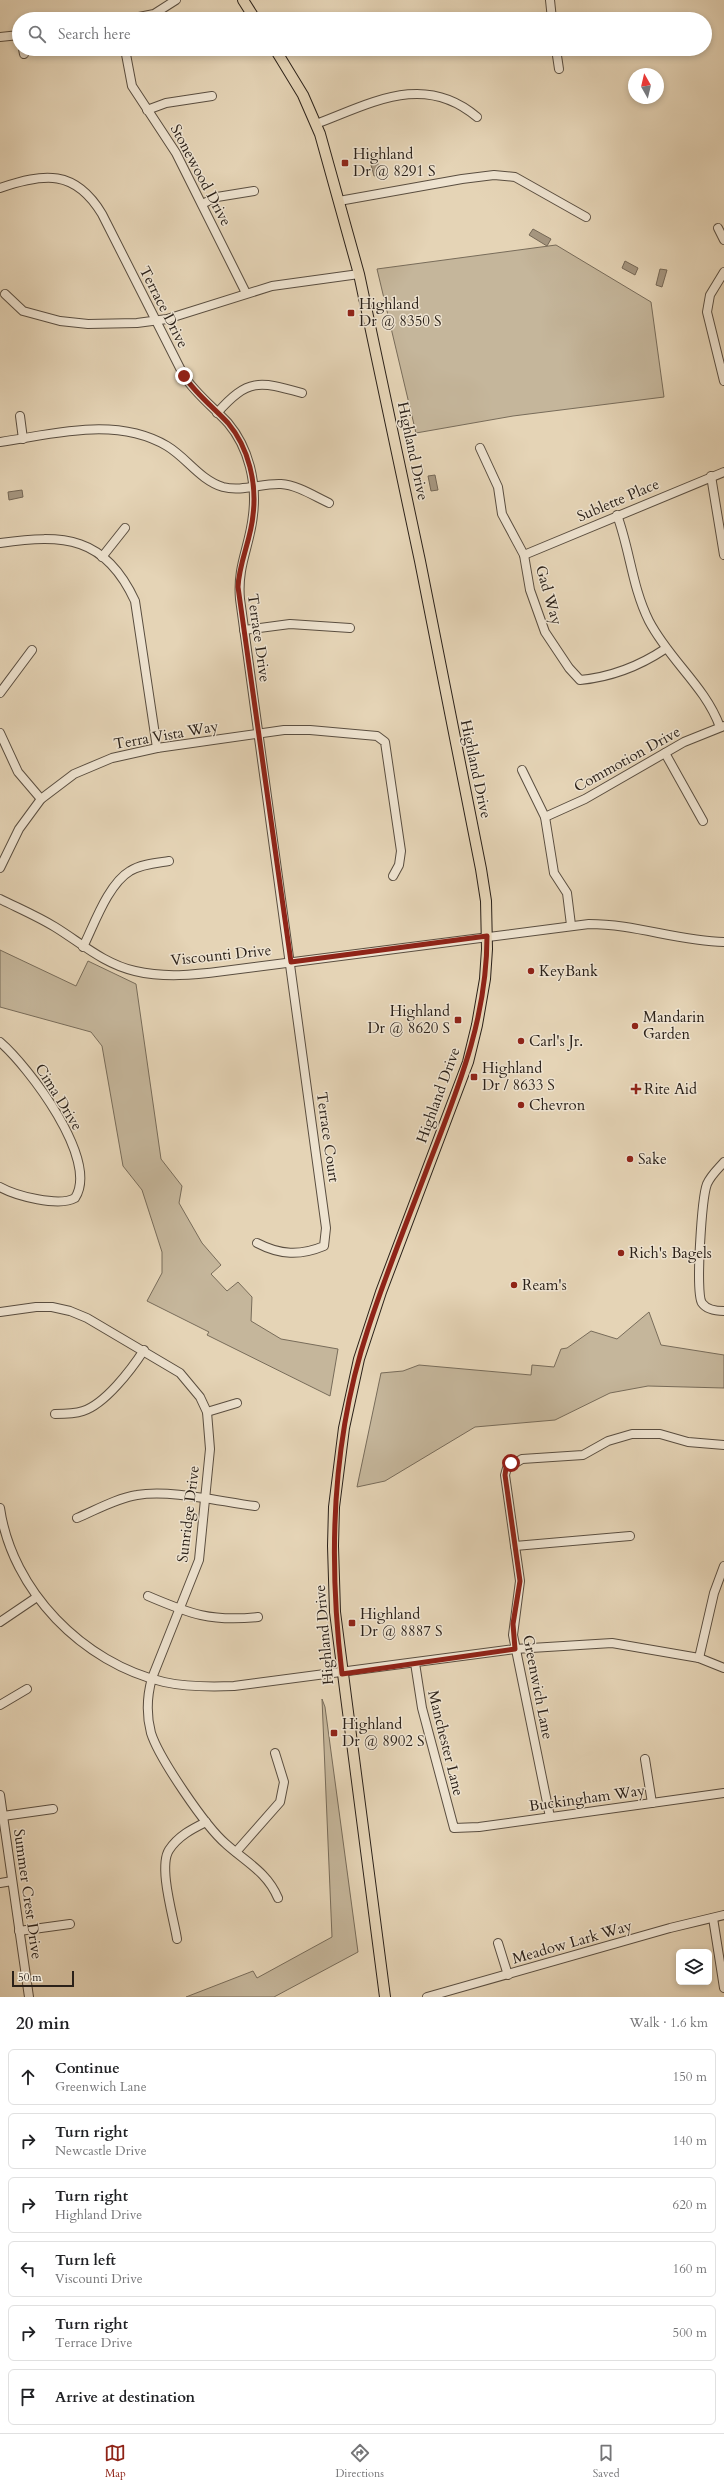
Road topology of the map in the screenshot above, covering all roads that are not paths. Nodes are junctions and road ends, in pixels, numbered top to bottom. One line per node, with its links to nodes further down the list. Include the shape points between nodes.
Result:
1 (176, 0): 4 (street)
2 (243, 0): 5 (main road)
3 (550, 0): 6 (street)
4 (157, 12)
5 (251, 12)
6 (551, 12)
7 (12, 35): 8 (street)
8 (0, 37)
9 (126, 56): 14 (street, Stonewood Drive, via 132,86)
10 (278, 56): 16 (main road, Highland Drive, via 303,95)
11 (557, 56): 12 (street)
12 (559, 69)
13 (212, 96): 14 (street, via 166,103)
14 (147, 110): 20 (street, Stonewood Drive, via 176,153)
15 (477, 116): 16 (street, via 461,104 438,96 404,94 379,99)
16 (316, 124): 19 (main road, Highland Drive)
17 (0, 188): 28 (street, Terrace Drive, via 41,176 69,182 85,192 102,214)
18 (254, 191): 20 (street, via 217,197)
19 (339, 201): 21 (street, via 462,179 507,175); 25 (main road, Highland Drive)
20 (202, 204): 26 (street, Stonewood Drive)
21 (586, 217)
22 (718, 228): 23 (street)
23 (724, 240)
24 (724, 272): 29 (street, via 710,295 706,312)
25 (359, 274): 26 (street); 65 (main road, Highland Drive, via 419,553 481,869)
26 (246, 293): 28 (street)
27 (5, 294): 28 (street, via 23,311 73,323)
28 (156, 321): 31 (street, Terrace Drive, via 188,381)
29 (724, 381)
30 (302, 393): 31 (street, via 268,384 248,386 236,393)
31 (217, 413): 38 (street, Terrace Drive, via 233,430 244,450)
32 (20, 416): 33 (street)
33 (23, 439): 34 (street); 38 (street, via 88,430 123,430 141,434 168,447 214,483 225,487)
34 (0, 442)
35 (480, 448): 43 (street, Gad Way, via 498,487 502,514)
36 (724, 472): 37 (street, Sublette Place)
37 (712, 476): 40 (street, Sublette Place); 44 (street)
38 (254, 487): 39 (street, via 282,484); 47 (street, Terrace Drive, via 254,515 239,574)
39 (329, 503)
40 (617, 515): 43 (street, Sublette Place); 49 (street, via 639,597)
41 (125, 528): 45 (street)
42 (0, 543): 45 (street, via 33,539 63,540 87,547)
43 (524, 555): 49 (street, Gad Way, via 530,590 545,632 580,680 633,668)
44 (724, 555)
45 (102, 556): 54 (street, via 127,584 135,601)
46 (350, 628): 47 (street, via 290,624)
47 (244, 630): 53 (street, Terrace Drive)
48 (32, 650): 50 (street)
49 (666, 650): 51 (street, via 706,697)
50 (0, 693)
51 (722, 727): 55 (street, Commotion Drive)
52 (0, 733): 57 (street, via 18,772)
53 (258, 734): 54 (street, Terra Vista Way); 62 (street, Terra Vista Way, via 310,730 377,736 385,742 401,851 399,865); 68 (street, Terrace Drive)
54 (157, 748): 57 (street, Terra Vista Way, via 92,765 57,785)
55 (665, 753): 58 (street, Commotion Drive, via 585,799); 59 (street)
56 (522, 770): 58 (street)
57 (41, 799): 61 (street, Terra Vista Way, via 19,829)
58 (545, 817): 64 (street, via 554,873 567,893)
59 (703, 821)
60 (169, 861): 67 (street, via 144,866 123,876 111,891)
61 (0, 868)
62 (393, 876)
63 (0, 899): 67 (street, Viscounti Drive, via 55,927)
64 (571, 925): 65 (street, Viscounti Drive); 66 (street, Viscounti Drive, via 625,925 683,938)
65 (487, 936): 68 (street, Viscounti Drive); 96 (main road, Highland Drive, via 483,994 469,1058 368,1330 351,1392 338,1467 333,1546 335,1612)
66 (724, 942)
67 (84, 947): 68 (street, Viscounti Drive, via 134,971 170,976)
68 (291, 962): 72 (street, Terrace Court, via 326,1237 324,1246 307,1252 271,1250)
69 (0, 1042): 71 (street, Cima Drive, via 19,1060 66,1128 77,1161 80,1188 75,1198 66,1202 20,1196)
70 (724, 1162): 73 (street, via 711,1177 704,1196 698,1288 702,1303 709,1309)
71 (0, 1187)
72 (257, 1243)
73 (724, 1311)
74 (0, 1312): 75 (street, Sunridge Drive, via 36,1307 70,1311)
75 (144, 1350): 77 (street, Sunridge Drive, via 180,1373 200,1397); 78 (street, via 136,1362 94,1406 74,1414)
76 (237, 1403): 77 (street)
77 (207, 1412): 80 (street, Sunridge Drive, via 210,1449)
78 (55, 1414)
79 (724, 1445): 85 (street, Greenwich Lane, via 688,1442 660,1434 632,1434 608,1441 583,1455 522,1459 506,1468 505,1475)
80 (206, 1499): 81 (street); 83 (street, via 136,1495); 89 (street, Sunridge Drive, via 198,1560)
81 (256, 1506)
82 (0, 1508): 88 (street, via 8,1541)
83 (77, 1518)
84 (630, 1536): 85 (street)
85 (515, 1546): 92 (street, Greenwich Lane, via 520,1581 513,1624)
86 (724, 1566): 93 (street, via 714,1593)
87 (148, 1596): 89 (street)
88 (37, 1597): 91 (street); 97 (street, via 55,1619 87,1645 122,1666)
89 (179, 1610): 90 (street, via 222,1620); 97 (street, Sunridge Drive)
90 (258, 1616)
91 (0, 1622)
92 (515, 1649): 93 (street, via 612,1643); 94 (street); 107 (street, Greenwich Lane)
93 (699, 1658): 95 (street)
94 (415, 1663): 96 (street); 109 (street, Manchester Lane, via 422,1708)
95 (724, 1668)
96 (342, 1674): 97 (street, via 208,1687); 124 (main road, Highland Drive)
97 (152, 1678): 108 (street, Sunridge Drive, via 148,1706 154,1740)
98 (27, 1689): 99 (street)
99 (0, 1705)
100 (275, 1754): 110 (street, via 284,1782 280,1802)
101 (645, 1759): 104 (street)
102 (724, 1793): 104 (street, Buckingham Way)
103 (0, 1795): 106 (street, Summer Crest Drive)
104 (652, 1803): 107 (street, Buckingham Way)
105 (53, 1809): 106 (street)
106 (3, 1816): 111 (street, Summer Crest Drive)
107 (550, 1817): 109 (street, Buckingham Way)
108 (206, 1822): 110 (street, Sunridge Drive); 118 (street, via 179,1838 168,1851 166,1879)
109 (454, 1828)
110 (236, 1852): 113 (street, Sunridge Drive, via 263,1873 273,1885)
111 (12, 1881): 112 (street); 117 (street, Summer Crest Drive)
112 (0, 1883)
113 (278, 1898)
114 (724, 1915): 115 (street, Meadow Lark Way)
115 (713, 1918): 120 (street, Meadow Lark Way); 121 (street)
116 (70, 1924): 117 (street)
117 (19, 1931): 123 (street, Summer Crest Drive)
118 (177, 1939)
119 (498, 1943): 120 (street)
120 (508, 1975): 122 (street, Meadow Lark Way)
121 (724, 1988)
122 (456, 1993): 125 (street, Meadow Lark Way)
123 (29, 1997)
124 (385, 1997)
125 (427, 1997)

